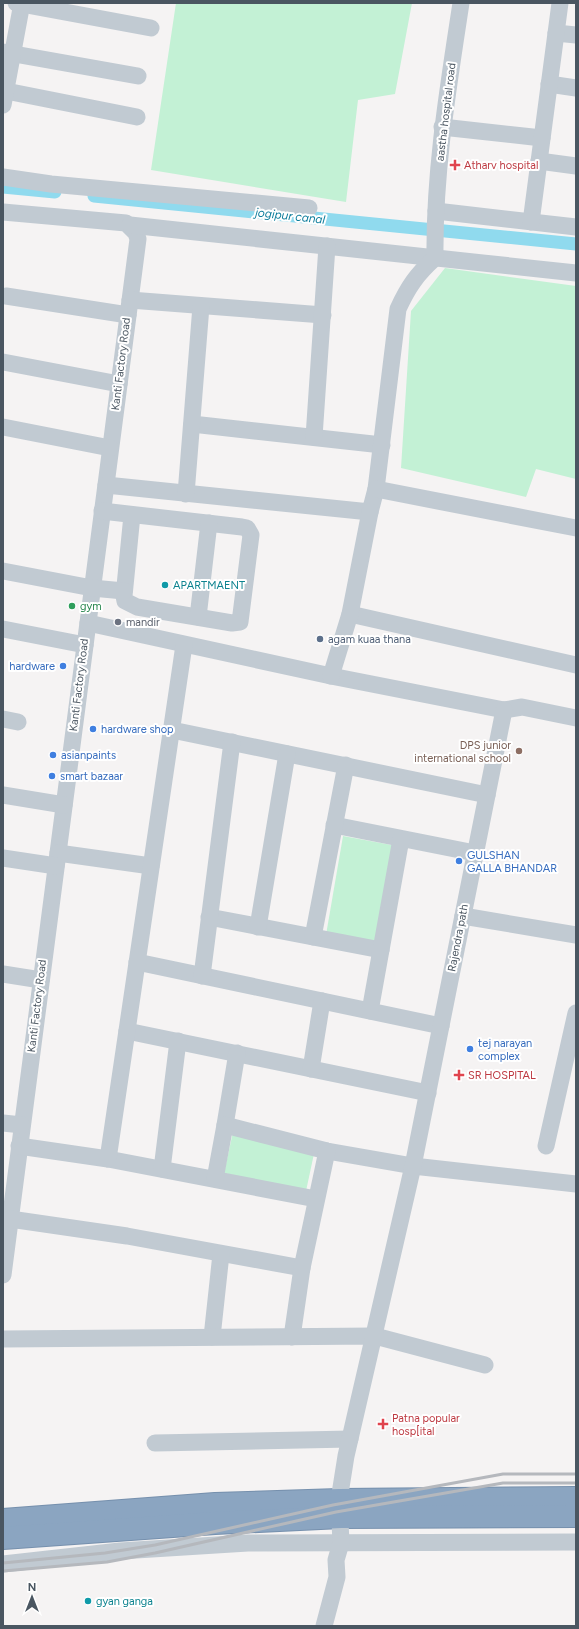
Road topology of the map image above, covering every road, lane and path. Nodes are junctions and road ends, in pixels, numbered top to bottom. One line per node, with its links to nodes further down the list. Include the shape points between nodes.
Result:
1 (461, 3): 13 (street, aastha hospital road)
2 (560, 3): 5 (street)
3 (20, 4): 4 (street); 7 (street)
4 (151, 28)
5 (556, 33): 6 (street); 9 (street)
6 (576, 35)
7 (8, 53): 8 (street); 11 (street)
8 (138, 76)
9 (549, 84): 10 (street); 14 (street)
10 (576, 88)
11 (4, 98): 12 (street)
12 (137, 117)
13 (442, 127): 14 (street); 20 (street, aastha hospital road)
14 (542, 138): 15 (street)
15 (539, 161): 16 (street); 21 (street)
16 (576, 166)
17 (3, 177): 18 (street)
18 (309, 208)
19 (3, 212): 22 (street)
20 (436, 216): 21 (street); 25 (street, aastha hospital road)
21 (531, 222): 23 (street)
22 (130, 225): 24 (street); 29 (street, Kanti Factory Road, via 138,239)
23 (576, 227)
24 (327, 246): 25 (street); 30 (street)
25 (435, 252): 26 (street); 36 (street, via 407,289 398,309)
26 (576, 273)
27 (6, 296): 29 (street)
28 (201, 306): 29 (street); 30 (street); 33 (street)
29 (129, 308): 32 (street, Kanti Factory Road)
30 (322, 316): 35 (street)
31 (3, 362): 32 (street)
32 (119, 384): 37 (street, Kanti Factory Road)
33 (192, 424): 35 (street); 40 (street)
34 (3, 427): 37 (street)
35 (314, 437): 36 (street)
36 (382, 445): 39 (street)
37 (110, 448): 38 (street, Kanti Factory Road)
38 (106, 485): 40 (street); 41 (street, Kanti Factory Road)
39 (376, 490): 42 (street); 45 (street)
40 (186, 494): 42 (street)
41 (102, 512): 43 (street); 47 (street, Kanti Factory Road)
42 (370, 512): 49 (street)
43 (132, 515): 44 (street); 48 (street)
44 (209, 523): 50 (street); 50 (street, via 247,528 251,535 242,618 237,623)
45 (576, 528)
46 (3, 571): 47 (street)
47 (92, 588): 48 (street); 51 (street, Kanti Factory Road)
48 (124, 591): 50 (street, via 125,600 137,607)
49 (350, 614): 55 (street); 56 (street)
50 (198, 617)
51 (88, 624): 53 (street, Kanti Factory Road); 54 (street)
52 (3, 629): 53 (street)
53 (85, 645): 65 (street, Kanti Factory Road)
54 (184, 645): 56 (street); 59 (street)
55 (576, 665)
56 (331, 676): 57 (street)
57 (504, 710): 58 (street, via 522,707); 63 (street, Rajendra path)
58 (576, 718)
59 (172, 730): 60 (street); 71 (street)
60 (232, 742): 61 (street); 73 (street)
61 (287, 754): 62 (street); 74 (street)
62 (346, 765): 63 (street); 66 (street)
63 (487, 794): 68 (street, Rajendra path)
64 (3, 795): 65 (street)
65 (64, 805): 70 (street, Kanti Factory Road)
66 (334, 825): 67 (street); 76 (street)
67 (401, 839): 68 (street); 77 (street)
68 (475, 854): 72 (street, Rajendra path)
69 (3, 858): 70 (street)
70 (57, 859): 71 (street); 81 (street, Kanti Factory Road)
71 (151, 866): 78 (street)
72 (462, 916): 75 (street); 85 (street, Rajendra path)
73 (209, 917): 74 (street); 80 (street)
74 (258, 927): 76 (street)
75 (576, 935)
76 (313, 937): 77 (street)
77 (381, 950): 83 (street)
78 (137, 962): 80 (street); 86 (street)
79 (3, 974): 81 (street)
80 (202, 976): 82 (street)
81 (40, 980): 93 (street, Kanti Factory Road)
82 (322, 1001): 83 (street); 89 (street)
83 (370, 1011): 85 (street)
84 (576, 1013): 95 (street)
85 (441, 1026): 90 (street, Rajendra path)
86 (127, 1031): 87 (street); 97 (street)
87 (178, 1041): 88 (street); 99 (street)
88 (236, 1053): 89 (street); 92 (street)
89 (311, 1069): 90 (street)
90 (428, 1093): 98 (street, Rajendra path)
91 (3, 1122): 93 (street)
92 (225, 1125): 96 (street); 100 (street)
93 (22, 1126): 94 (street, Kanti Factory Road)
94 (19, 1146): 97 (street); 103 (street, Kanti Factory Road)
95 (546, 1146)
96 (327, 1151): 98 (street); 102 (street)
97 (108, 1159): 99 (street)
98 (413, 1166): 101 (street); 107 (street, Rajendra path)
99 (162, 1169): 100 (street)
100 (215, 1179): 102 (street)
101 (576, 1184)
102 (316, 1198): 105 (street)
103 (10, 1220): 104 (street, via 127,1236); 106 (street, Kanti Factory Road)
104 (221, 1254): 105 (street); 108 (street)
105 (302, 1268): 109 (street)
106 (3, 1274)
107 (375, 1336): 109 (street); 111 (street); 112 (street, Rajendra path)
108 (212, 1337): 109 (street); 110 (street)
109 (292, 1337)
110 (3, 1339)
111 (485, 1365)
112 (350, 1439): 113 (street); 115 (street, Rajendra path)
113 (155, 1443)
114 (576, 1498): 115 (highway)
115 (340, 1508): 116 (highway); 117 (highway, via 215,1504); 118 (highway, via 215,1523); 120 (street, Rajendra path)
116 (576, 1516)
117 (3, 1520)
118 (3, 1538)
119 (576, 1542): 120 (street)
120 (341, 1543): 121 (street, via 248,1543 120,1551); 122 (street, Rajendra path)
121 (3, 1564)
122 (324, 1626)

